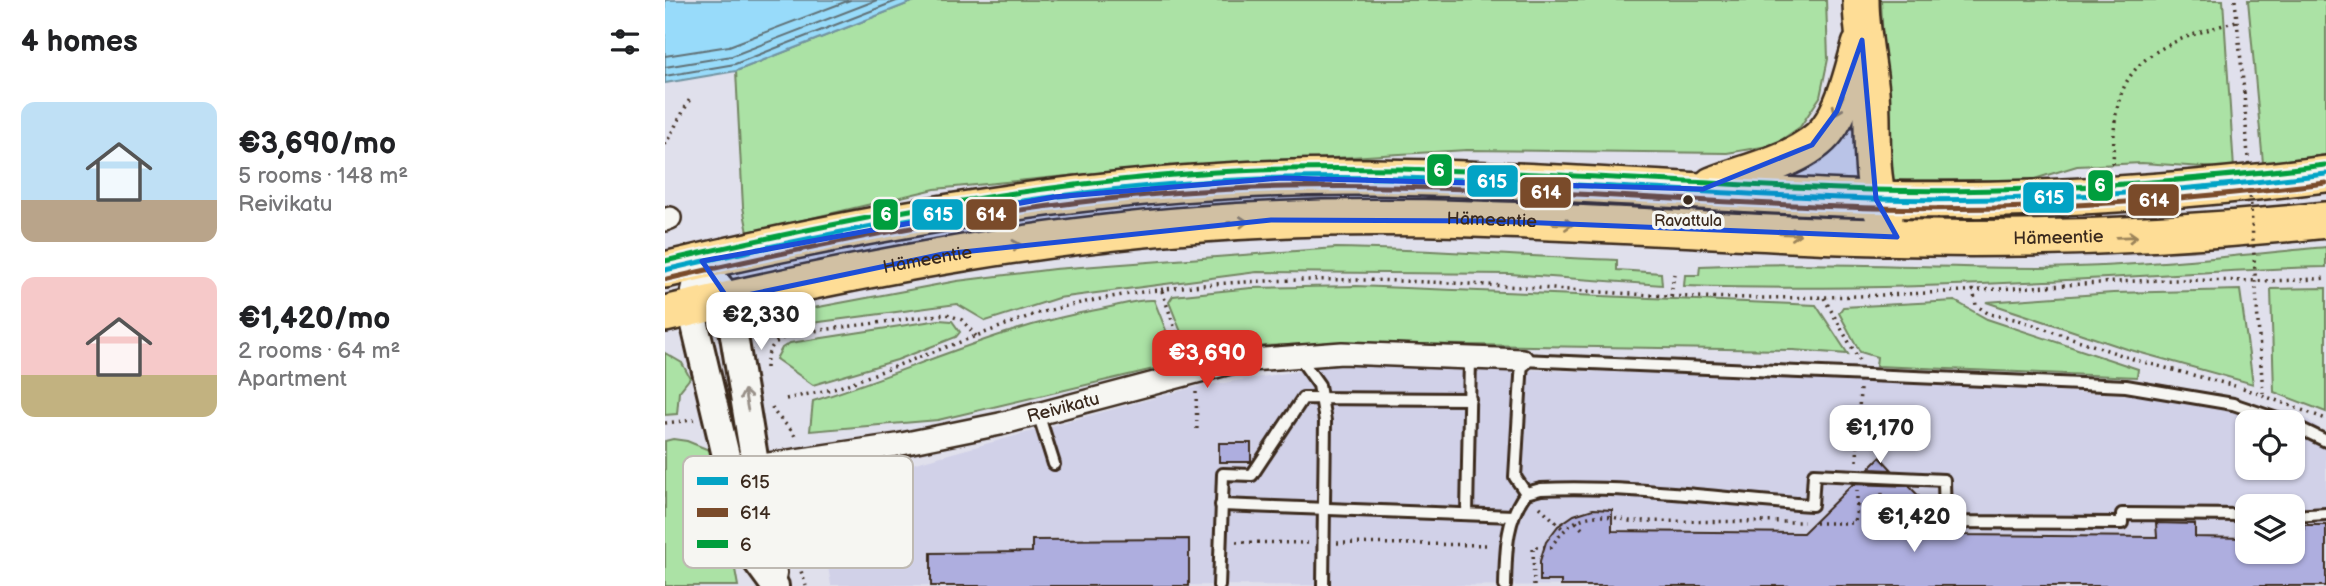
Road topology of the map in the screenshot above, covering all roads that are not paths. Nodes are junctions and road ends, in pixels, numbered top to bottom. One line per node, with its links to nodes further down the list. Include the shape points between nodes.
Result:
1 (1861, 0): 2 (highway)
2 (1862, 40): 4 (highway, one-way to 4, via 1837,111 1812,145); 5 (highway, via 1870,90)
3 (2326, 174): 5 (highway, via 2122,196)
4 (1703, 189): 5 (highway); 8 (highway, via 1396,177 1269,179 1054,197 937,214)
5 (1876, 199): 7 (highway)
6 (2326, 220): 7 (highway, Hämeentie, one-way to 6, via 2131,237)
7 (1898, 237): 10 (highway, Hämeentie, one-way to 7, via 943,254 1271,220 1490,221)
8 (702, 261): 9 (highway); 10 (street); 11 (street)
9 (665, 270)
10 (728, 299): 11 (highway, Hämeentie); 22 (street, one-way to 10)
11 (678, 311): 21 (street)
12 (1297, 354): 13 (street, Reivikatu); 15 (lane, via 1319,385); 18 (street, Reivikatu, via 1238,361)
13 (1471, 358): 14 (street, Reivikatu); 16 (lane)
14 (1522, 360): 17 (lane, via 2126,386); 25 (lane, via 1515,477)
15 (1321, 398): 16 (lane); 26 (lane, via 1303,398 1252,475 1223,474); 27 (lane)
16 (1470, 399): 28 (lane)
17 (2251, 410)
18 (1038, 413): 23 (street, Reivikatu); 24 (lane)
19 (2305, 431): 20 (lane)
20 (2326, 441)
21 (726, 456)
22 (755, 456)
23 (827, 456)
24 (1054, 464)
25 (1526, 493): 30 (lane, via 1568,488 1669,492 1812,505 1814,474 1944,480 1945,522 2122,523 2122,514); 32 (lane)
26 (1221, 505): 27 (lane); 36 (lane)
27 (1324, 509): 28 (lane); 37 (lane)
28 (1467, 514): 32 (lane)
29 (2326, 514): 31 (lane)
30 (2235, 515)
31 (2305, 515)
32 (1513, 516): 38 (lane, via 1506,545)
33 (764, 568): 35 (street)
34 (772, 568): 35 (street)
35 (775, 586)
36 (1219, 586)
37 (1323, 586)
38 (1505, 586)

